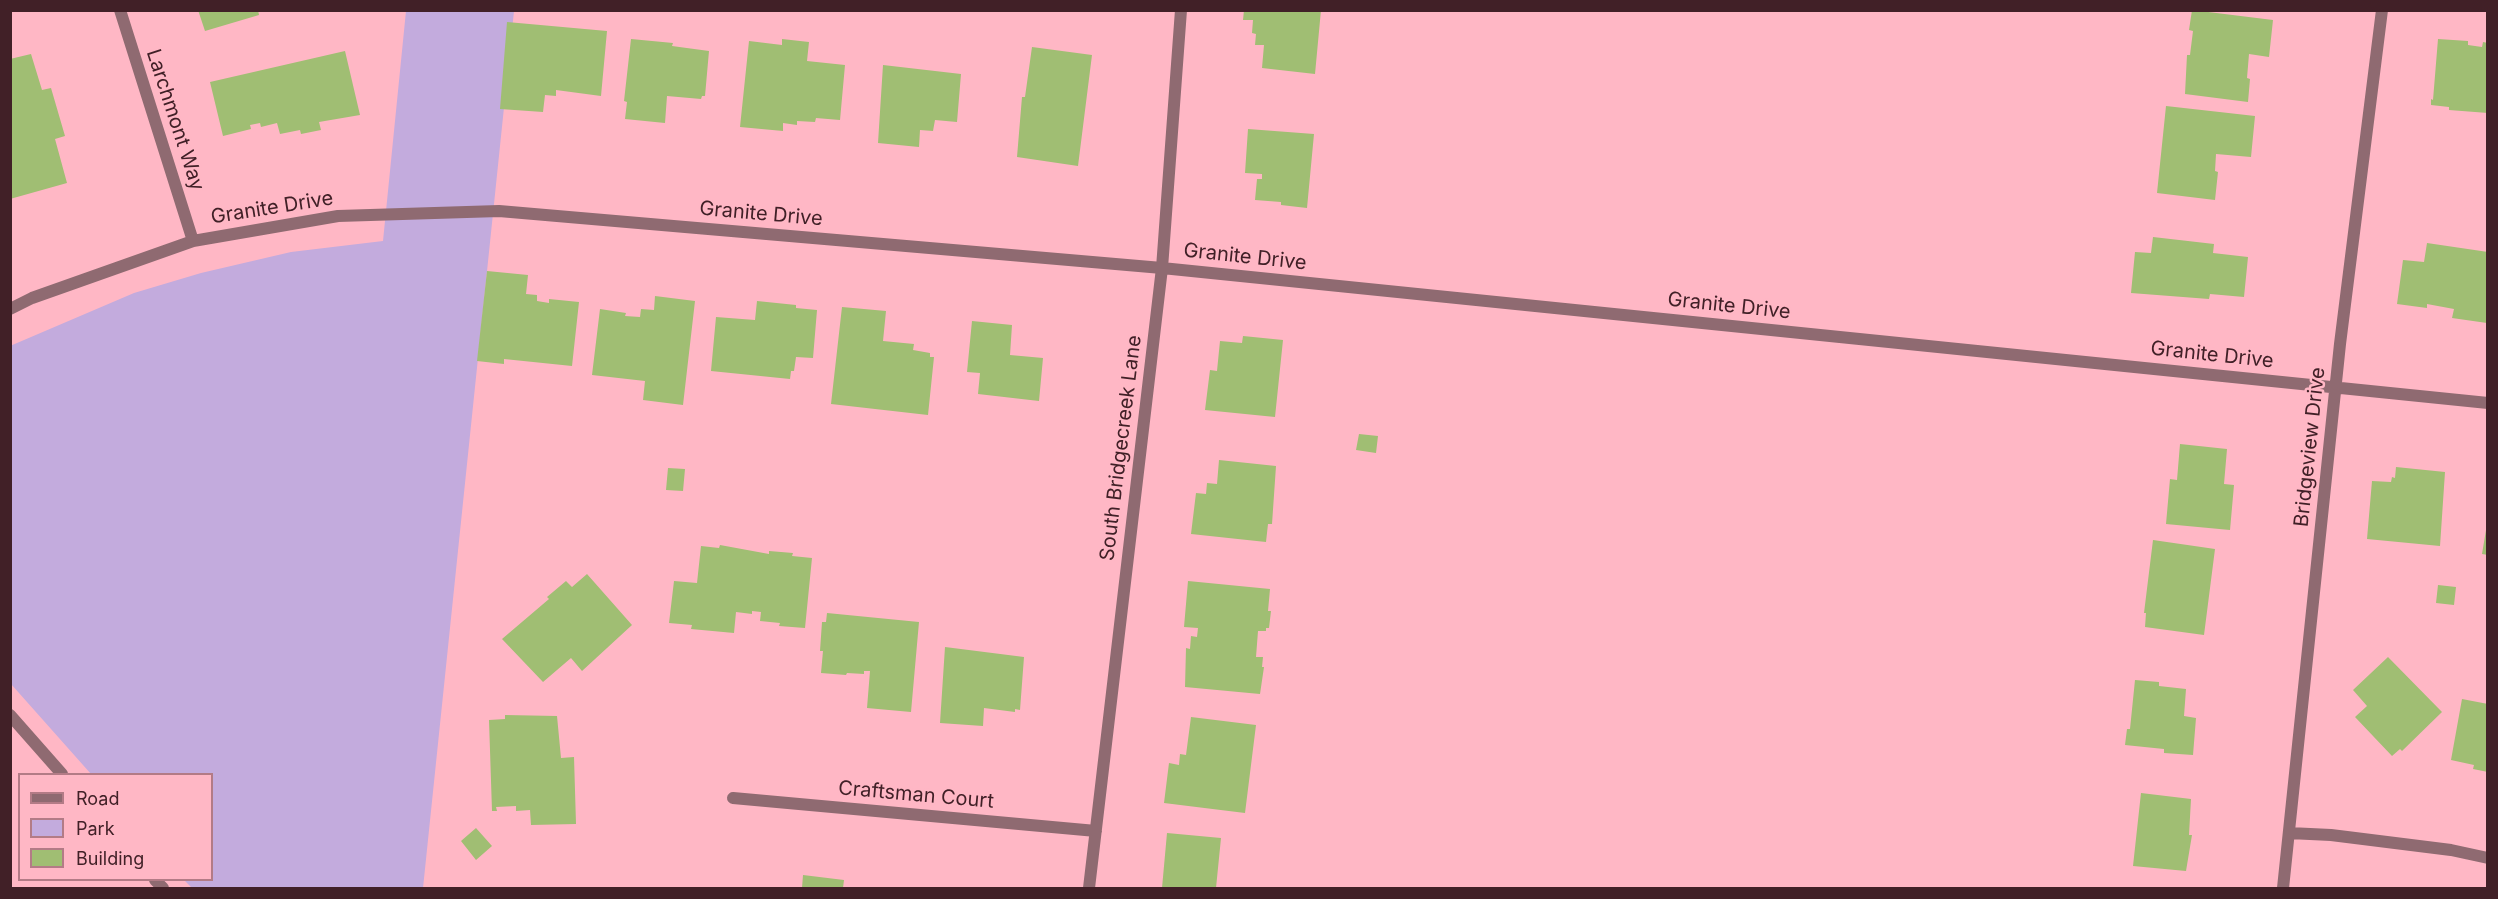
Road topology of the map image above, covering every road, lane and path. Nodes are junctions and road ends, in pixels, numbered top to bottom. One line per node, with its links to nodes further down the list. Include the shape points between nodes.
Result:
1 (120, 10): 4 (street, Larchmont Way)
2 (1181, 10): 5 (street, South Bridgecreek Lane)
3 (2382, 10): 7 (street, Bridgeview Drive)
4 (193, 241): 5 (street, Granite Drive, via 338,216 499,211); 6 (street, Granite Drive)
5 (1162, 268): 7 (street, Granite Drive); 12 (street, South Bridgecreek Lane)
6 (10, 309)
7 (2337, 387): 8 (street, Granite Drive); 13 (street, Bridgeview Drive)
8 (2487, 404)
9 (10, 716): 10 (street)
10 (61, 773)
11 (733, 798): 12 (street, Craftsman Court)
12 (1096, 831): 15 (street, South Bridgecreek Lane)
13 (2289, 833): 14 (street, via 2451,850); 16 (street, Bridgeview Drive)
14 (2487, 858)
15 (1089, 888)
16 (2283, 888)

